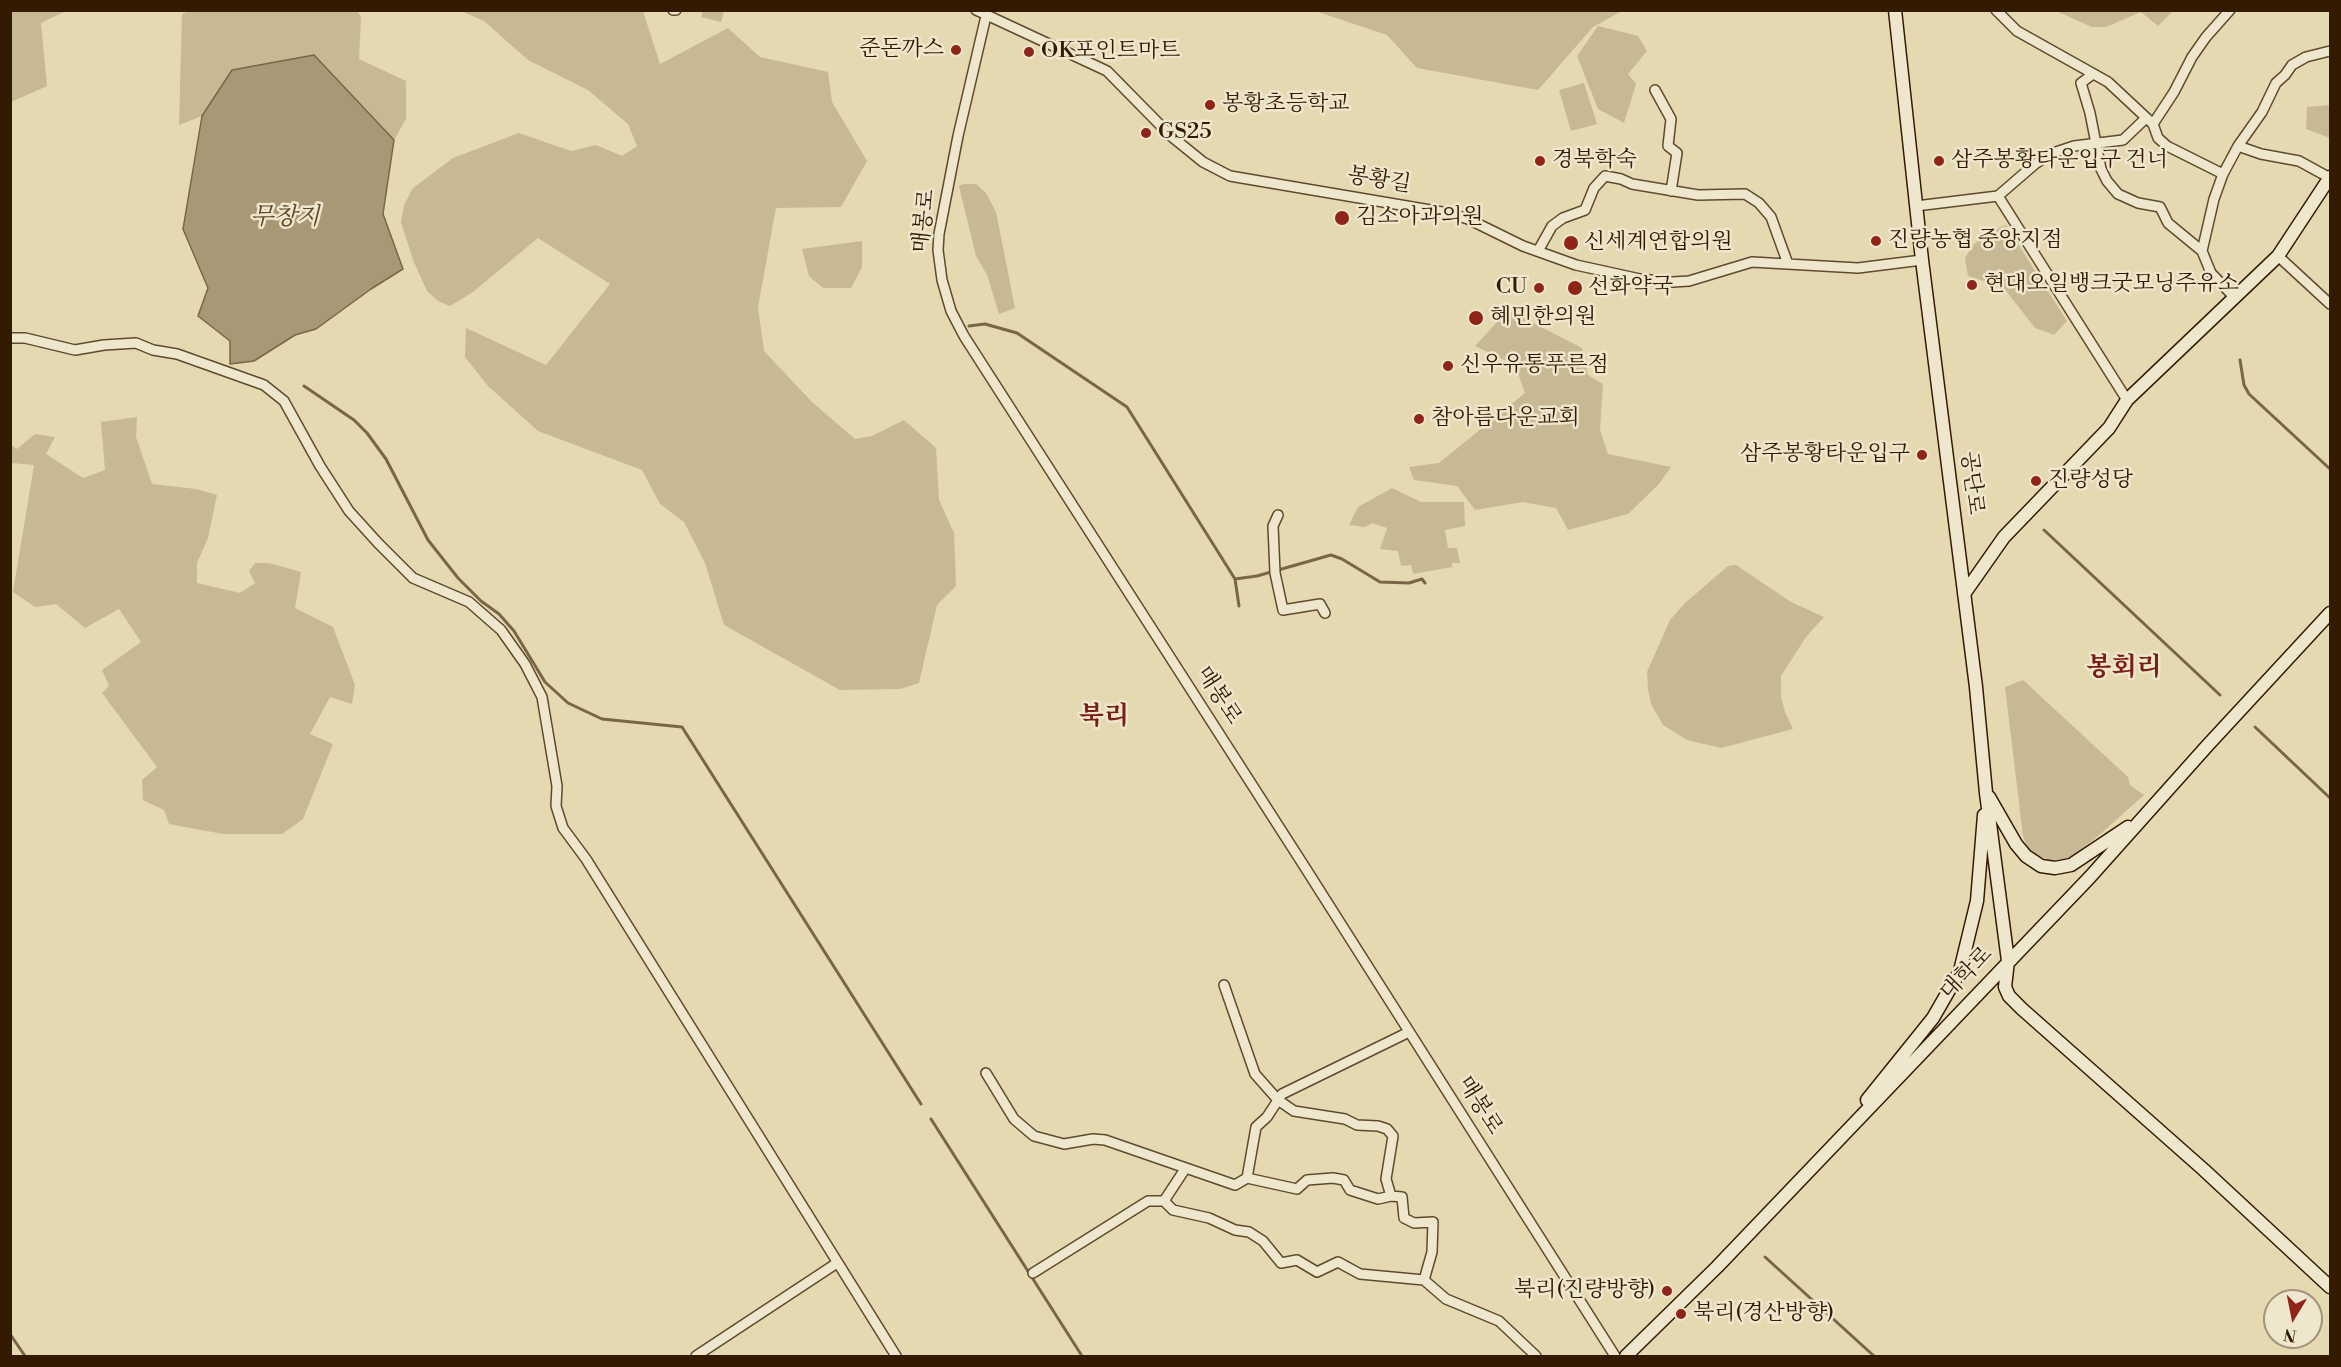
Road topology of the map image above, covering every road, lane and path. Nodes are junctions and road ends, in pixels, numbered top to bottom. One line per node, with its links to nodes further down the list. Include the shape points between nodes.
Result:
1 (976, 10): 5 (street, 봉황길)
2 (1896, 10): 16 (street, 공단로)
3 (1996, 10): 7 (street, via 2017,32)
4 (2230, 10): 9 (street, via 2206,37 2174,92)
5 (986, 16): 17 (street, 봉황길, via 1107,71 1171,136 1218,172 1448,213); 34 (street, 매봉로, via 939,234 942,280 957,323)
6 (2330, 51): 11 (street, via 2292,65 2276,83)
7 (2093, 74): 9 (street, via 2108,82); 10 (street, via 2081,83)
8 (1655, 90): 14 (street, via 1671,119 1668,146 1677,153)
9 (2150, 121): 10 (street, via 2123,140); 12 (street, via 2167,146)
10 (2096, 142): 15 (street, via 2053,153); 18 (street, via 2101,169 2118,195 2160,207 2168,223)
11 (2238, 146): 12 (street); 13 (street, via 2299,161)
12 (2223, 174): 18 (street)
13 (2330, 178): 19 (street)
14 (1671, 191): 17 (street, via 1605,176 1594,188 1585,210 1552,226); 21 (street, via 1745,194 1771,217)
15 (1998, 196): 16 (street); 25 (street)
16 (1916, 206): 20 (street, 공단로)
17 (1538, 251): 21 (street, 봉황길, via 1621,276 1673,282 1703,278 1752,262)
18 (2202, 251): 22 (street, via 2211,273)
19 (2278, 256): 22 (street); 23 (street)
20 (1922, 260): 21 (street, 봉황길, via 1858,267); 27 (street, 공단로)
21 (1788, 264)
22 (2235, 298): 25 (street)
23 (2331, 304)
24 (10, 338): 42 (street, via 75,350 136,343 264,385 284,401 349,510 378,543 413,578 464,599 501,630 542,696 556,806 563,828)
25 (2127, 400): 27 (street, via 2109,428 2004,537)
26 (1278, 515): 28 (street, via 1273,526 1275,573 1283,610)
27 (1964, 594): 30 (street, 공단로)
28 (1323, 609)
29 (2331, 613): 31 (street, 대학로)
30 (1986, 793): 31 (street, via 2016,844 2041,866 2071,865); 32 (street, 공단로); 37 (street, via 1977,901 1960,971 1932,1018)
31 (2144, 817): 32 (street, 대학로)
32 (2008, 961): 37 (street, 대학로); 45 (street, 공단로, via 2005,987 2009,996)
33 (1224, 985): 36 (street, via 1255,1074)
34 (1409, 1032): 36 (street, via 1282,1094); 49 (street, 매봉로)
35 (986, 1074): 38 (street, via 1014,1119 1034,1136 1064,1144 1106,1140)
36 (1278, 1100): 39 (street, via 1256,1127); 40 (street, via 1294,1111 1387,1129 1393,1136 1386,1179)
37 (1833, 1146): 50 (street, 대학로, via 1718,1267)
38 (1185, 1169): 39 (street, via 1235,1185); 41 (street)
39 (1247, 1178): 40 (street, via 1297,1189 1307,1180 1333,1178 1344,1180 1350,1190 1378,1199)
40 (1391, 1196): 44 (street, via 1401,1197 1404,1218 1414,1223 1433,1222 1432,1252)
41 (1164, 1201): 43 (street, via 1148,1201); 44 (street, via 1173,1210 1248,1232 1263,1241 1281,1263 1297,1260 1317,1272 1338,1262 1360,1274)
42 (837, 1263): 46 (street); 47 (street)
43 (1033, 1273)
44 (1424, 1280): 48 (street, via 1446,1299 1499,1321)
45 (2331, 1287)
46 (696, 1356)
47 (896, 1356)
48 (1536, 1356)
49 (1615, 1356)
50 (1626, 1356)

